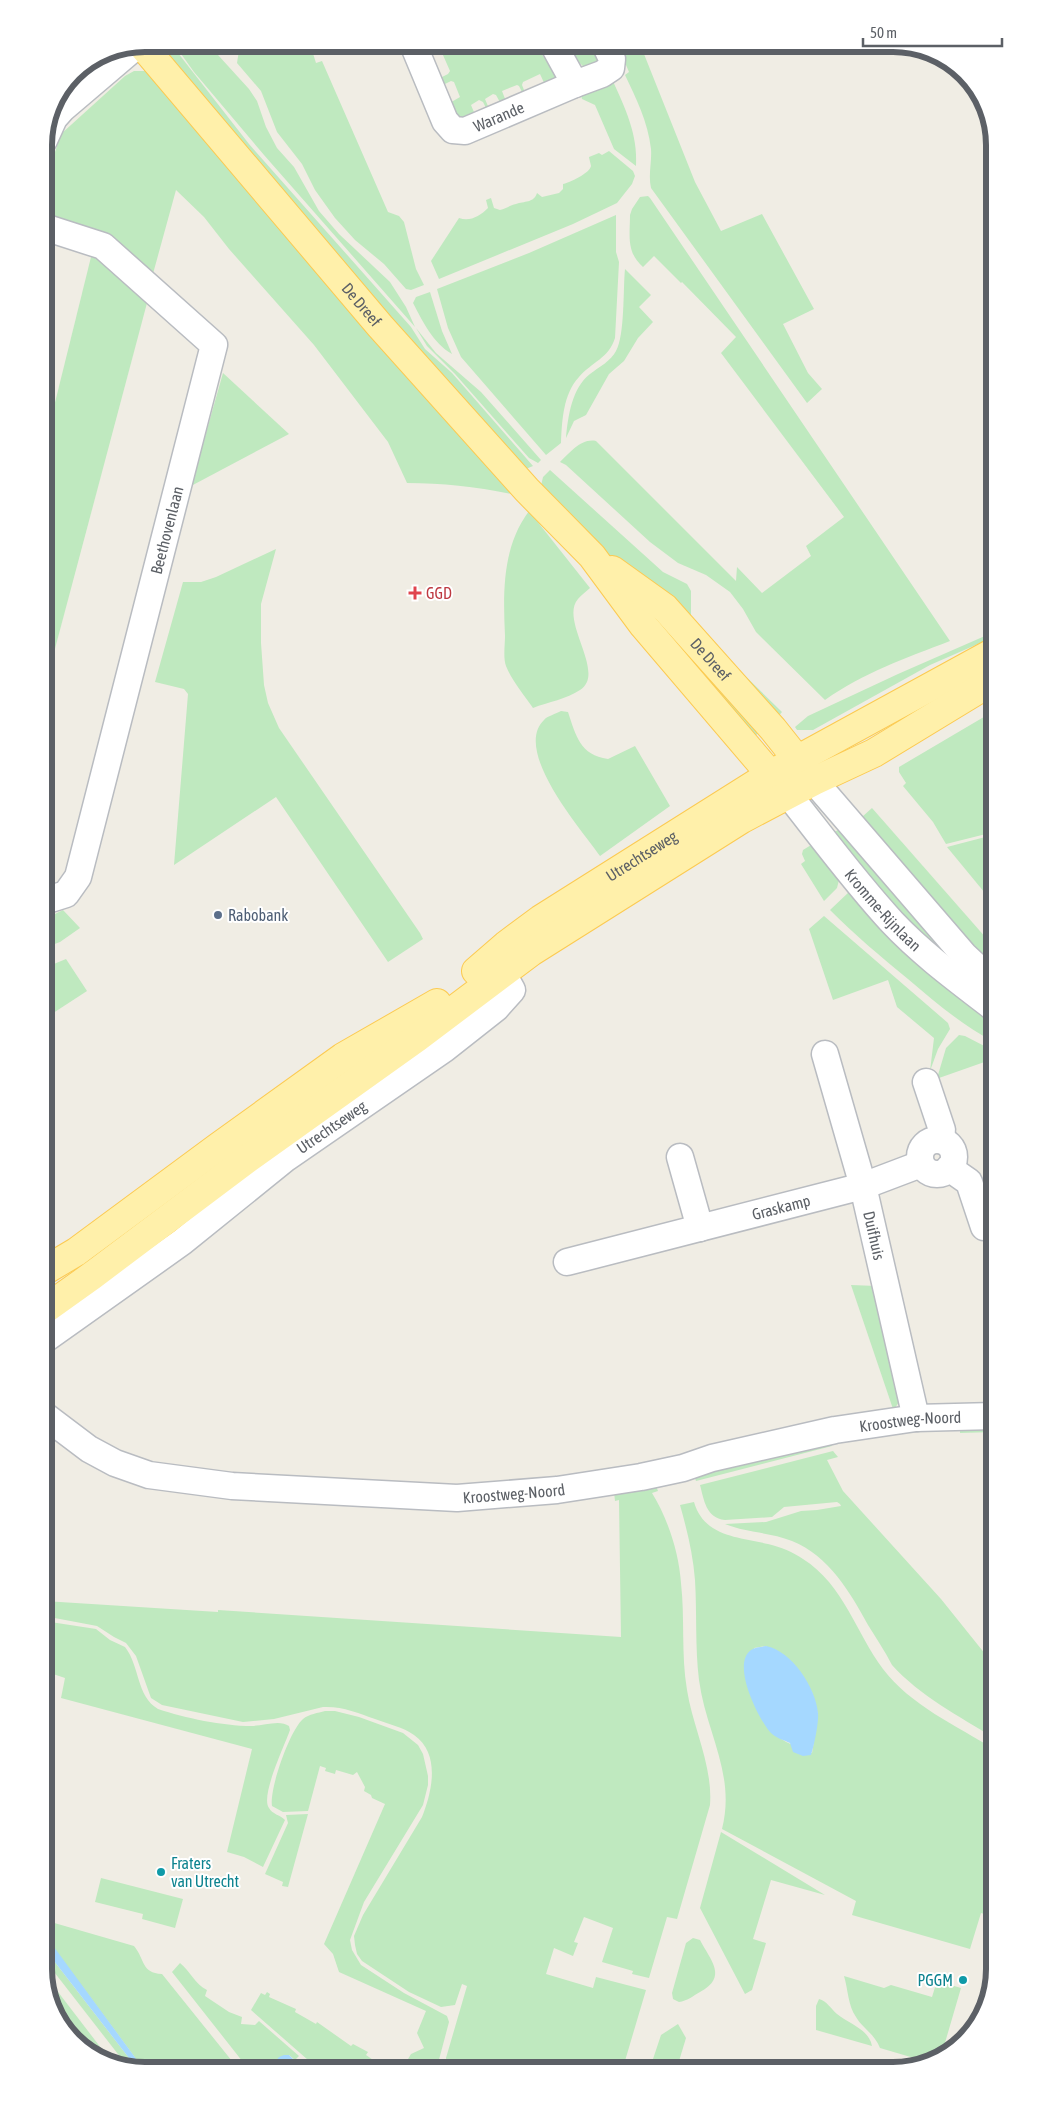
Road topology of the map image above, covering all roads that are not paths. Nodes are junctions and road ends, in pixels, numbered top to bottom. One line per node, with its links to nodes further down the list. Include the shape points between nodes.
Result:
1 (149, 52): 9 (main road, De Dreef, via 380,326 527,490)
2 (416, 52): 6 (street, Warande, via 445,121 453,130 464,131)
3 (559, 53): 6 (street)
4 (609, 53): 6 (street, Warande, via 611,68)
5 (126, 55): 7 (street)
6 (575, 84)
7 (60, 111)
8 (53, 230): 16 (street, Beethovenlaan, via 103,246 214,345 78,877 66,894)
9 (592, 556): 12 (main road, De Dreef, via 665,608); 13 (main road, De Dreef, via 643,625)
10 (986, 656): 12 (main road, Utrechtseweg)
11 (986, 685): 14 (main road, Utrechtseweg, via 874,753)
12 (797, 759): 13 (main road, Utrechtseweg); 14 (main road, De Dreef)
13 (771, 774): 15 (main road, De Dreef); 23 (main road, Utrechtseweg, via 541,919 447,996 344,1058)
14 (814, 780): 15 (main road, Utrechtseweg); 17 (street, Kromme-Rijnlaan)
15 (788, 794): 17 (street, Kromme-Rijnlaan, via 893,923); 18 (main road, Utrechtseweg, via 742,819)
16 (53, 898)
17 (956, 964): 19 (street, Kromme-Rijnlaan); 20 (street, Kromme-Rijnlaan)
18 (502, 972): 23 (main road, Utrechtseweg, via 418,1037); 32 (street, Utrechtseweg, via 512,990 496,1008 423,1064 286,1158)
19 (986, 979)
20 (986, 999)
21 (825, 1054): 28 (street, Duifhuis)
22 (926, 1082): 24 (street, via 942,1130)
23 (313, 1094): 29 (main road, Utrechtseweg); 34 (main road, Utrechtseweg)
24 (940, 1140): 26 (street, via 930,1141 922,1148); 27 (street, via 946,1142 953,1152)
25 (680, 1157): 30 (street)
26 (921, 1164): 27 (street, via 934,1174); 28 (street, Graskamp)
27 (950, 1168): 31 (street, via 968,1182)
28 (863, 1186): 30 (street, Graskamp); 38 (street, Duifhuis)
29 (167, 1220): 32 (street); 35 (main road, Utrechtseweg)
30 (700, 1228): 33 (street, Graskamp)
31 (984, 1228)
32 (182, 1242): 36 (street, Utrechtseweg)
33 (568, 1262)
34 (52, 1266)
35 (52, 1304)
36 (52, 1334)
37 (986, 1416): 38 (street, Kroostweg-Noord)
38 (916, 1418): 39 (street, Kroostweg-Noord, via 835,1430 631,1478 557,1490 457,1498 232,1486 149,1475 115,1463 89,1449)
39 (52, 1421)

